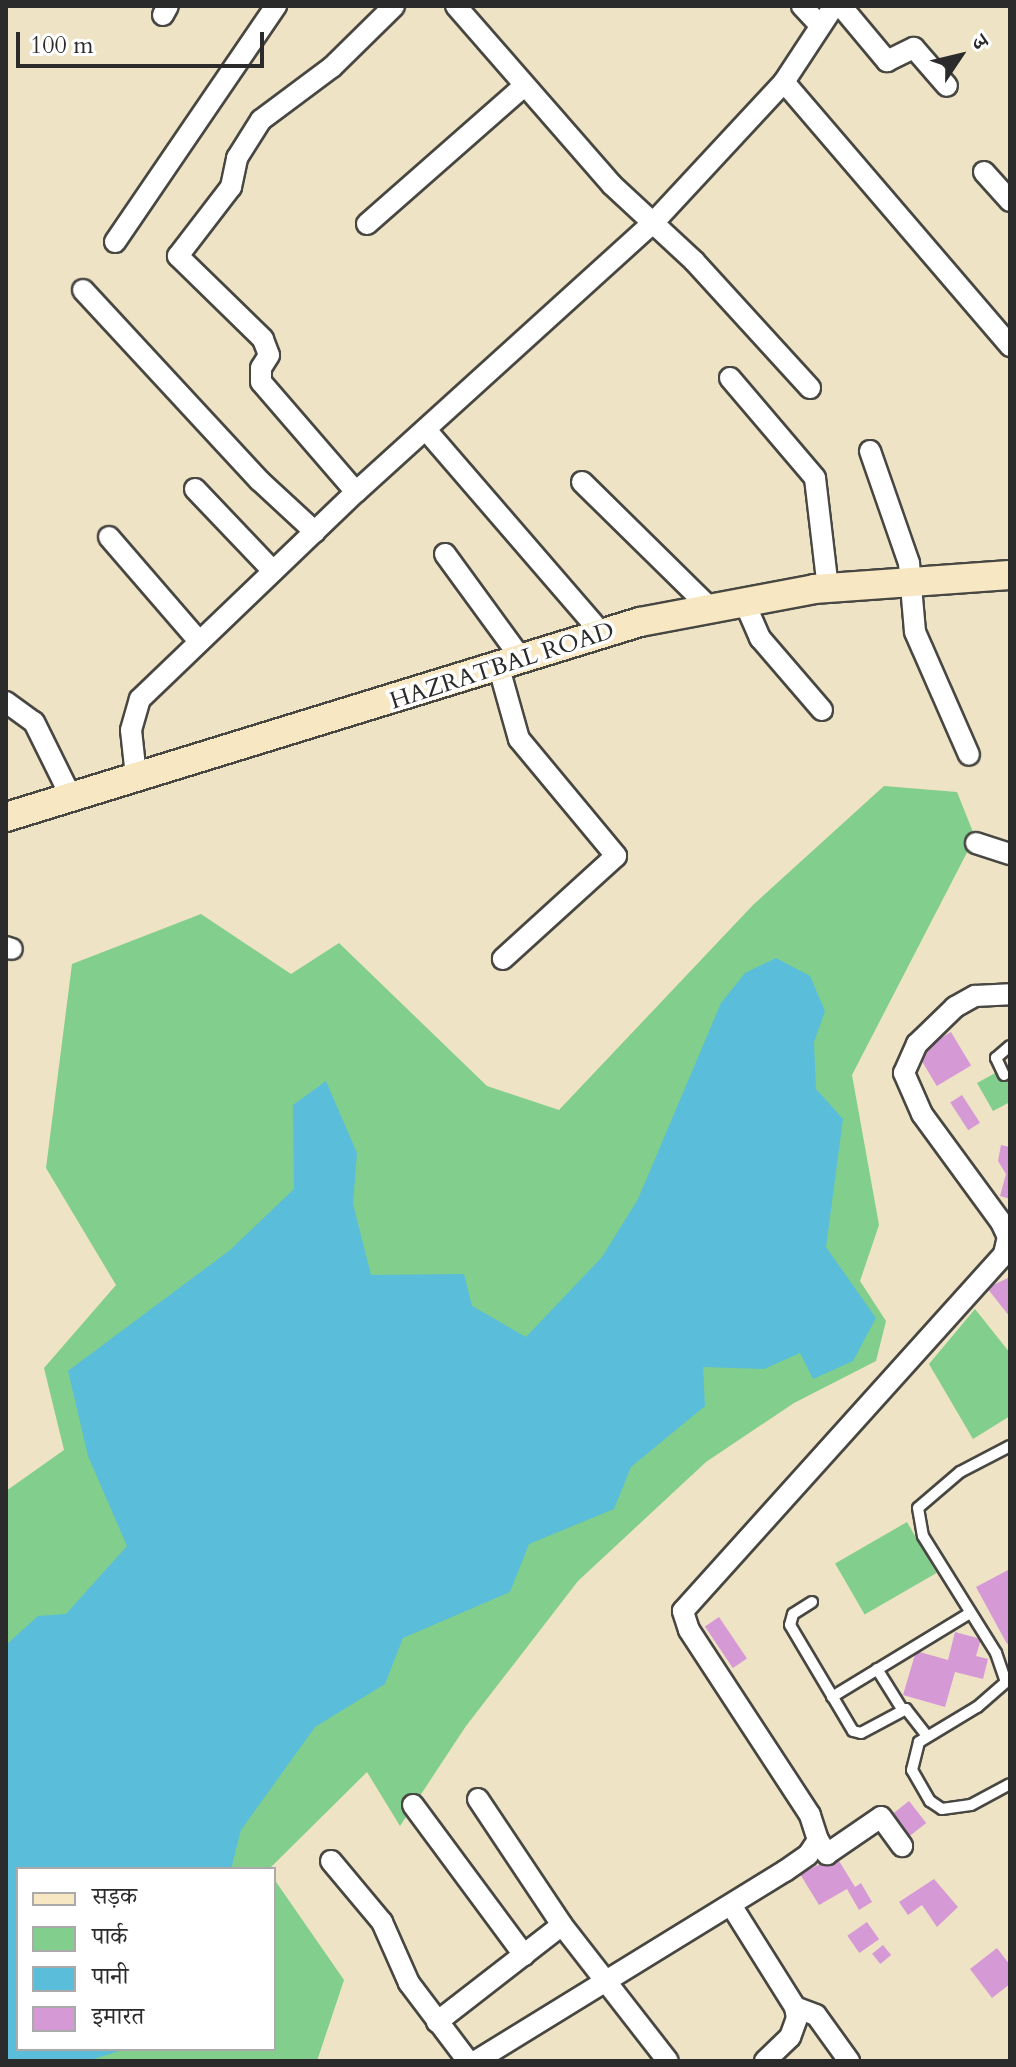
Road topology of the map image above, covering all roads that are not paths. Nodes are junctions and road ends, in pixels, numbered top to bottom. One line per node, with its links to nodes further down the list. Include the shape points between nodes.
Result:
1 (276, 6): 15 (street)
2 (394, 6): 24 (street, via 332,67 261,120 237,158 231,187 178,256 263,339 269,355 261,382)
3 (456, 6): 9 (street)
4 (802, 6): 7 (street)
5 (834, 6): 7 (street)
6 (841, 6): 10 (street, via 883,59 892,62 914,48)
7 (819, 24): 8 (street)
8 (784, 82): 13 (street); 17 (street)
9 (524, 86): 13 (street); 14 (street)
10 (947, 86)
11 (984, 172): 12 (street)
12 (1010, 201)
13 (653, 223): 19 (street); 20 (street)
14 (367, 224)
15 (115, 242)
16 (83, 290): 25 (street, via 260,481)
17 (1010, 346)
18 (730, 378): 31 (street, via 815,478)
19 (810, 388)
20 (427, 431): 24 (street); 34 (street)
21 (870, 451): 30 (street)
22 (582, 482): 33 (street)
23 (195, 489): 28 (street)
24 (356, 492): 25 (street)
25 (315, 532): 28 (street)
26 (109, 537): 35 (street)
27 (445, 554): 36 (street)
28 (273, 571): 35 (street)
29 (1010, 575): 30 (main road, HAZRATBAL ROAD)
30 (914, 585): 31 (main road, HAZRATBAL ROAD); 39 (street, via 915,632)
31 (828, 589): 32 (main road, HAZRATBAL ROAD)
32 (743, 599): 33 (main road, HAZRATBAL ROAD); 38 (street, via 760,638)
33 (709, 607): 34 (main road, HAZRATBAL ROAD)
34 (602, 634): 36 (main road, HAZRATBAL ROAD)
35 (198, 640): 40 (street, via 136,705 131,730)
36 (511, 664): 40 (main road, HAZRATBAL ROAD); 45 (street, via 519,739 616,856)
37 (6, 702): 41 (street, via 34,722)
38 (822, 710)
39 (969, 755)
40 (136, 776): 41 (main road, HAZRATBAL ROAD)
41 (71, 797): 42 (main road, HAZRATBAL ROAD)
42 (6, 817)
43 (976, 843): 44 (street)
44 (1010, 854)
45 (503, 959)
46 (1010, 994): 59 (street, via 975,996 955,1007 917,1044 904,1073 922,1114 1001,1222 1008,1237 1004,1254 683,1611 689,1630 810,1815)
47 (1010, 1046): 48 (lane, via 996,1058)
48 (1004, 1075)
49 (1010, 1446): 51 (lane, via 960,1472 918,1508 923,1536)
50 (812, 1602): 53 (lane, via 793,1614 790,1625)
51 (970, 1613): 52 (lane); 55 (lane, via 996,1653 1006,1682 977,1707)
52 (877, 1669): 53 (lane); 54 (lane)
53 (832, 1697): 54 (lane, via 857,1733)
54 (902, 1709): 55 (lane)
55 (926, 1735): 56 (lane, via 914,1751 912,1770 920,1789 942,1809 971,1805)
56 (1010, 1784)
57 (478, 1799): 63 (street)
58 (413, 1805): 64 (street)
59 (818, 1840): 60 (street, via 827,1854 881,1817); 62 (street, via 808,1855)
60 (902, 1846)
61 (331, 1861): 67 (street, via 382,1922 409,1983)
62 (731, 1905): 65 (street); 66 (street)
63 (562, 1925): 64 (street); 65 (street)
64 (524, 1955): 67 (street)
65 (605, 1982): 69 (street); 70 (street)
66 (795, 2007): 71 (street, via 790,2037); 72 (street, via 816,2015)
67 (437, 2022): 68 (street)
68 (468, 2061)
69 (476, 2061)
70 (668, 2061)
71 (765, 2061)
72 (849, 2061)

